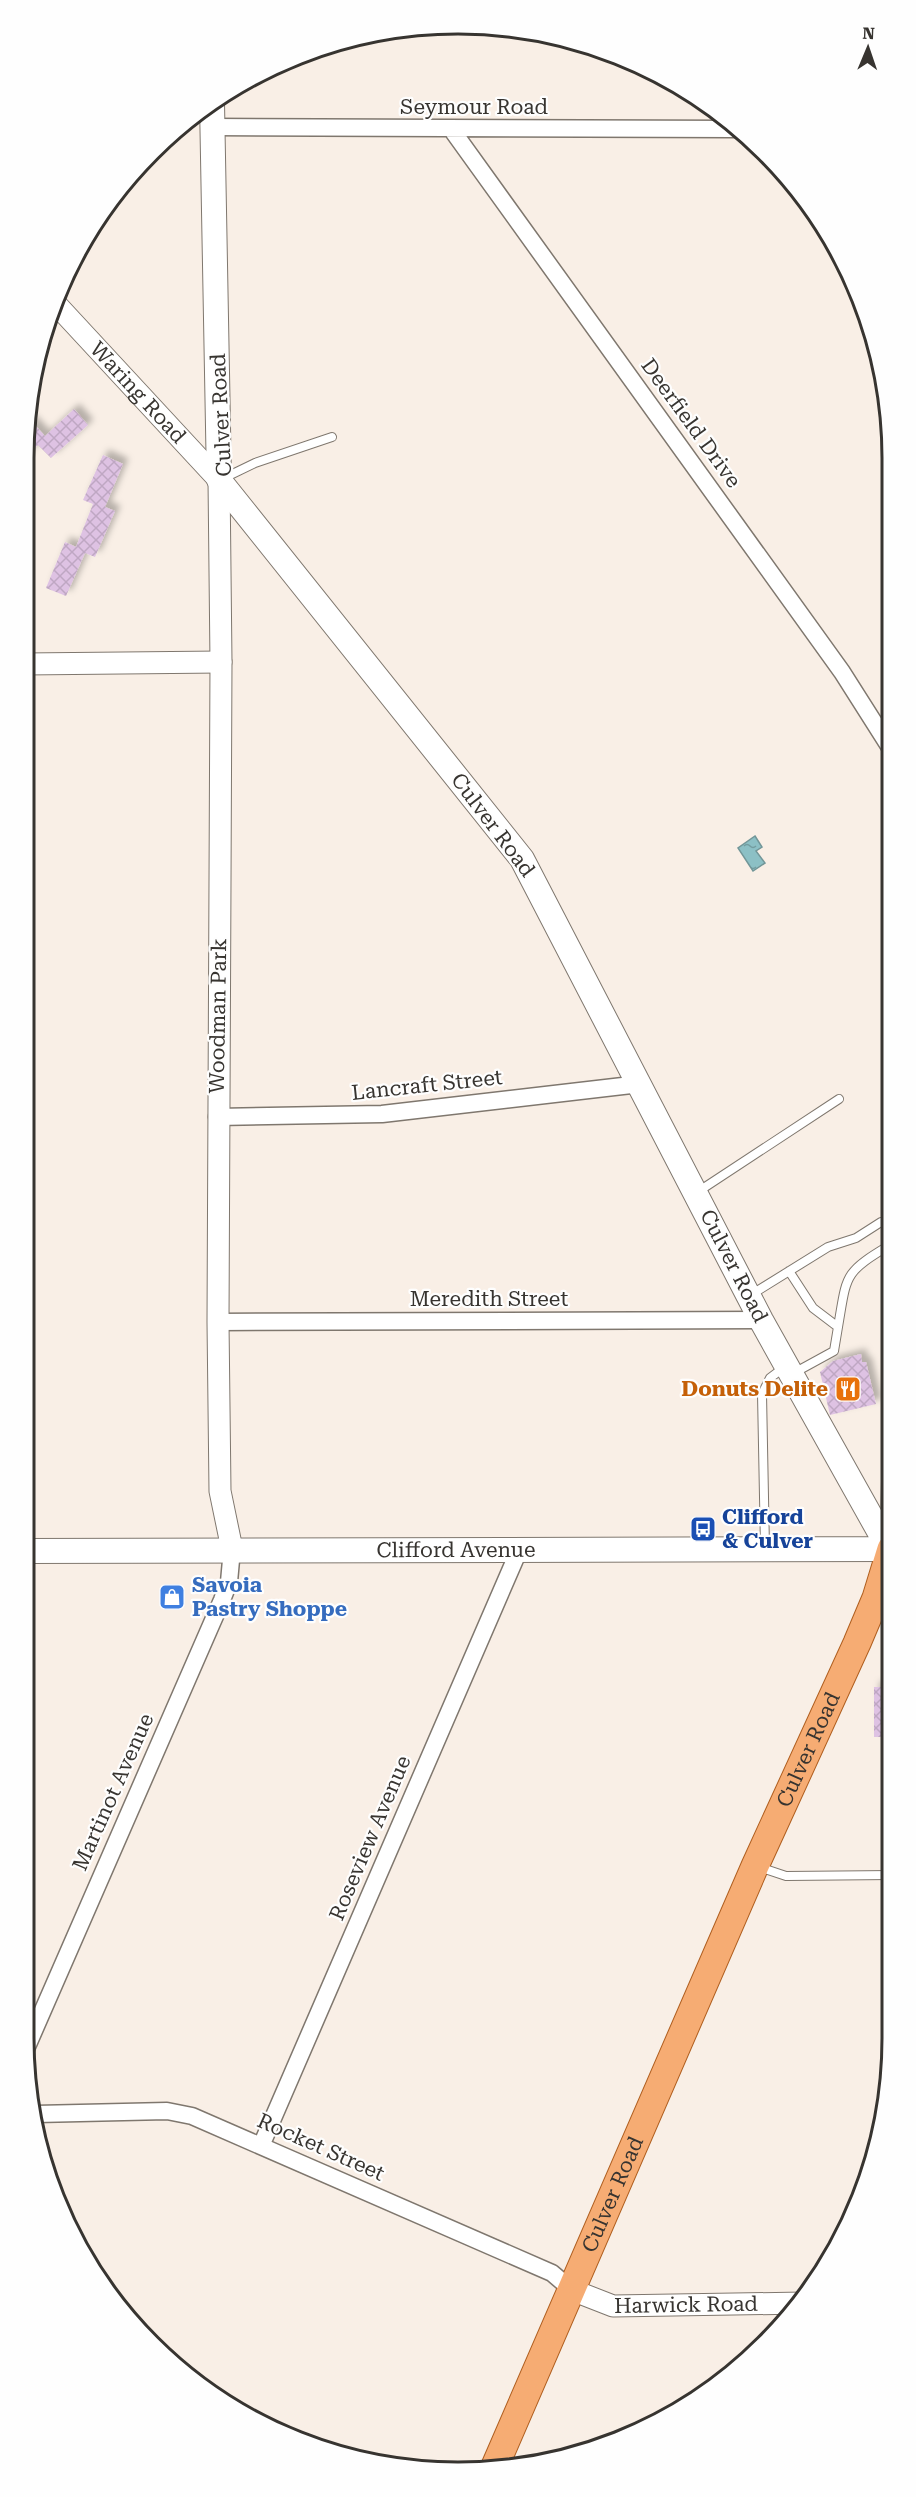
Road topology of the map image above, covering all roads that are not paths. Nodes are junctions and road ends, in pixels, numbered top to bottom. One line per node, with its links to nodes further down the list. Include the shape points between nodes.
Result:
1 (212, 114): 2 (main road, Culver Road)
2 (212, 127): 4 (street, Seymour Road); 7 (main road, Culver Road)
3 (724, 129): 4 (street, Seymour Road)
4 (452, 130): 10 (street, Deerfield Drive, via 842,672)
5 (62, 310): 7 (street, Waring Road)
6 (332, 437): 7 (lane, via 255,463)
7 (219, 480): 8 (street, Woodman Park); 11 (main road, Culver Road, via 522,859)
8 (221, 662): 9 (street); 13 (street, Woodman Park)
9 (34, 664)
10 (882, 735)
11 (640, 1084): 13 (street, Lancraft Street, via 382,1114); 14 (main road, Culver Road)
12 (839, 1099): 14 (lane)
13 (217, 1117): 20 (street, Woodman Park)
14 (696, 1194): 18 (main road, Culver Road)
15 (882, 1222): 17 (lane, via 856,1238 828,1247)
16 (882, 1250): 21 (lane, via 850,1274)
17 (789, 1271): 18 (lane); 21 (lane, via 813,1308)
18 (749, 1296): 19 (main road, Culver Road)
19 (761, 1320): 20 (street, Meredith Street); 22 (main road, Culver Road)
20 (218, 1322): 26 (street, Woodman Park, via 220,1491)
21 (838, 1327): 22 (lane, via 834,1351)
22 (789, 1370): 23 (main road, Culver Road); 25 (lane, via 770,1378 762,1394)
23 (882, 1535)
24 (520, 1548): 25 (main road, Clifford Avenue); 26 (main road, Clifford Avenue); 34 (street, Roseview Avenue)
25 (765, 1548): 27 (main road, Clifford Avenue)
26 (232, 1549): 28 (main road, Clifford Avenue); 32 (street, Martinot Avenue, via 229,1582 222,1600)
27 (882, 1549)
28 (34, 1551)
29 (882, 1577): 30 (main road, Culver Road, via 861,1634)
30 (755, 1866): 31 (lane, via 786,1876); 35 (main road, Culver Road)
31 (882, 1875)
32 (34, 2031)
33 (42, 2114): 34 (street, Rocket Street, via 173,2112 192,2116)
34 (261, 2146): 35 (street, Rocket Street, via 552,2273)
35 (572, 2290): 36 (street, Harwick Road, via 613,2306); 37 (main road, Culver Road)
36 (789, 2302)
37 (497, 2461)

